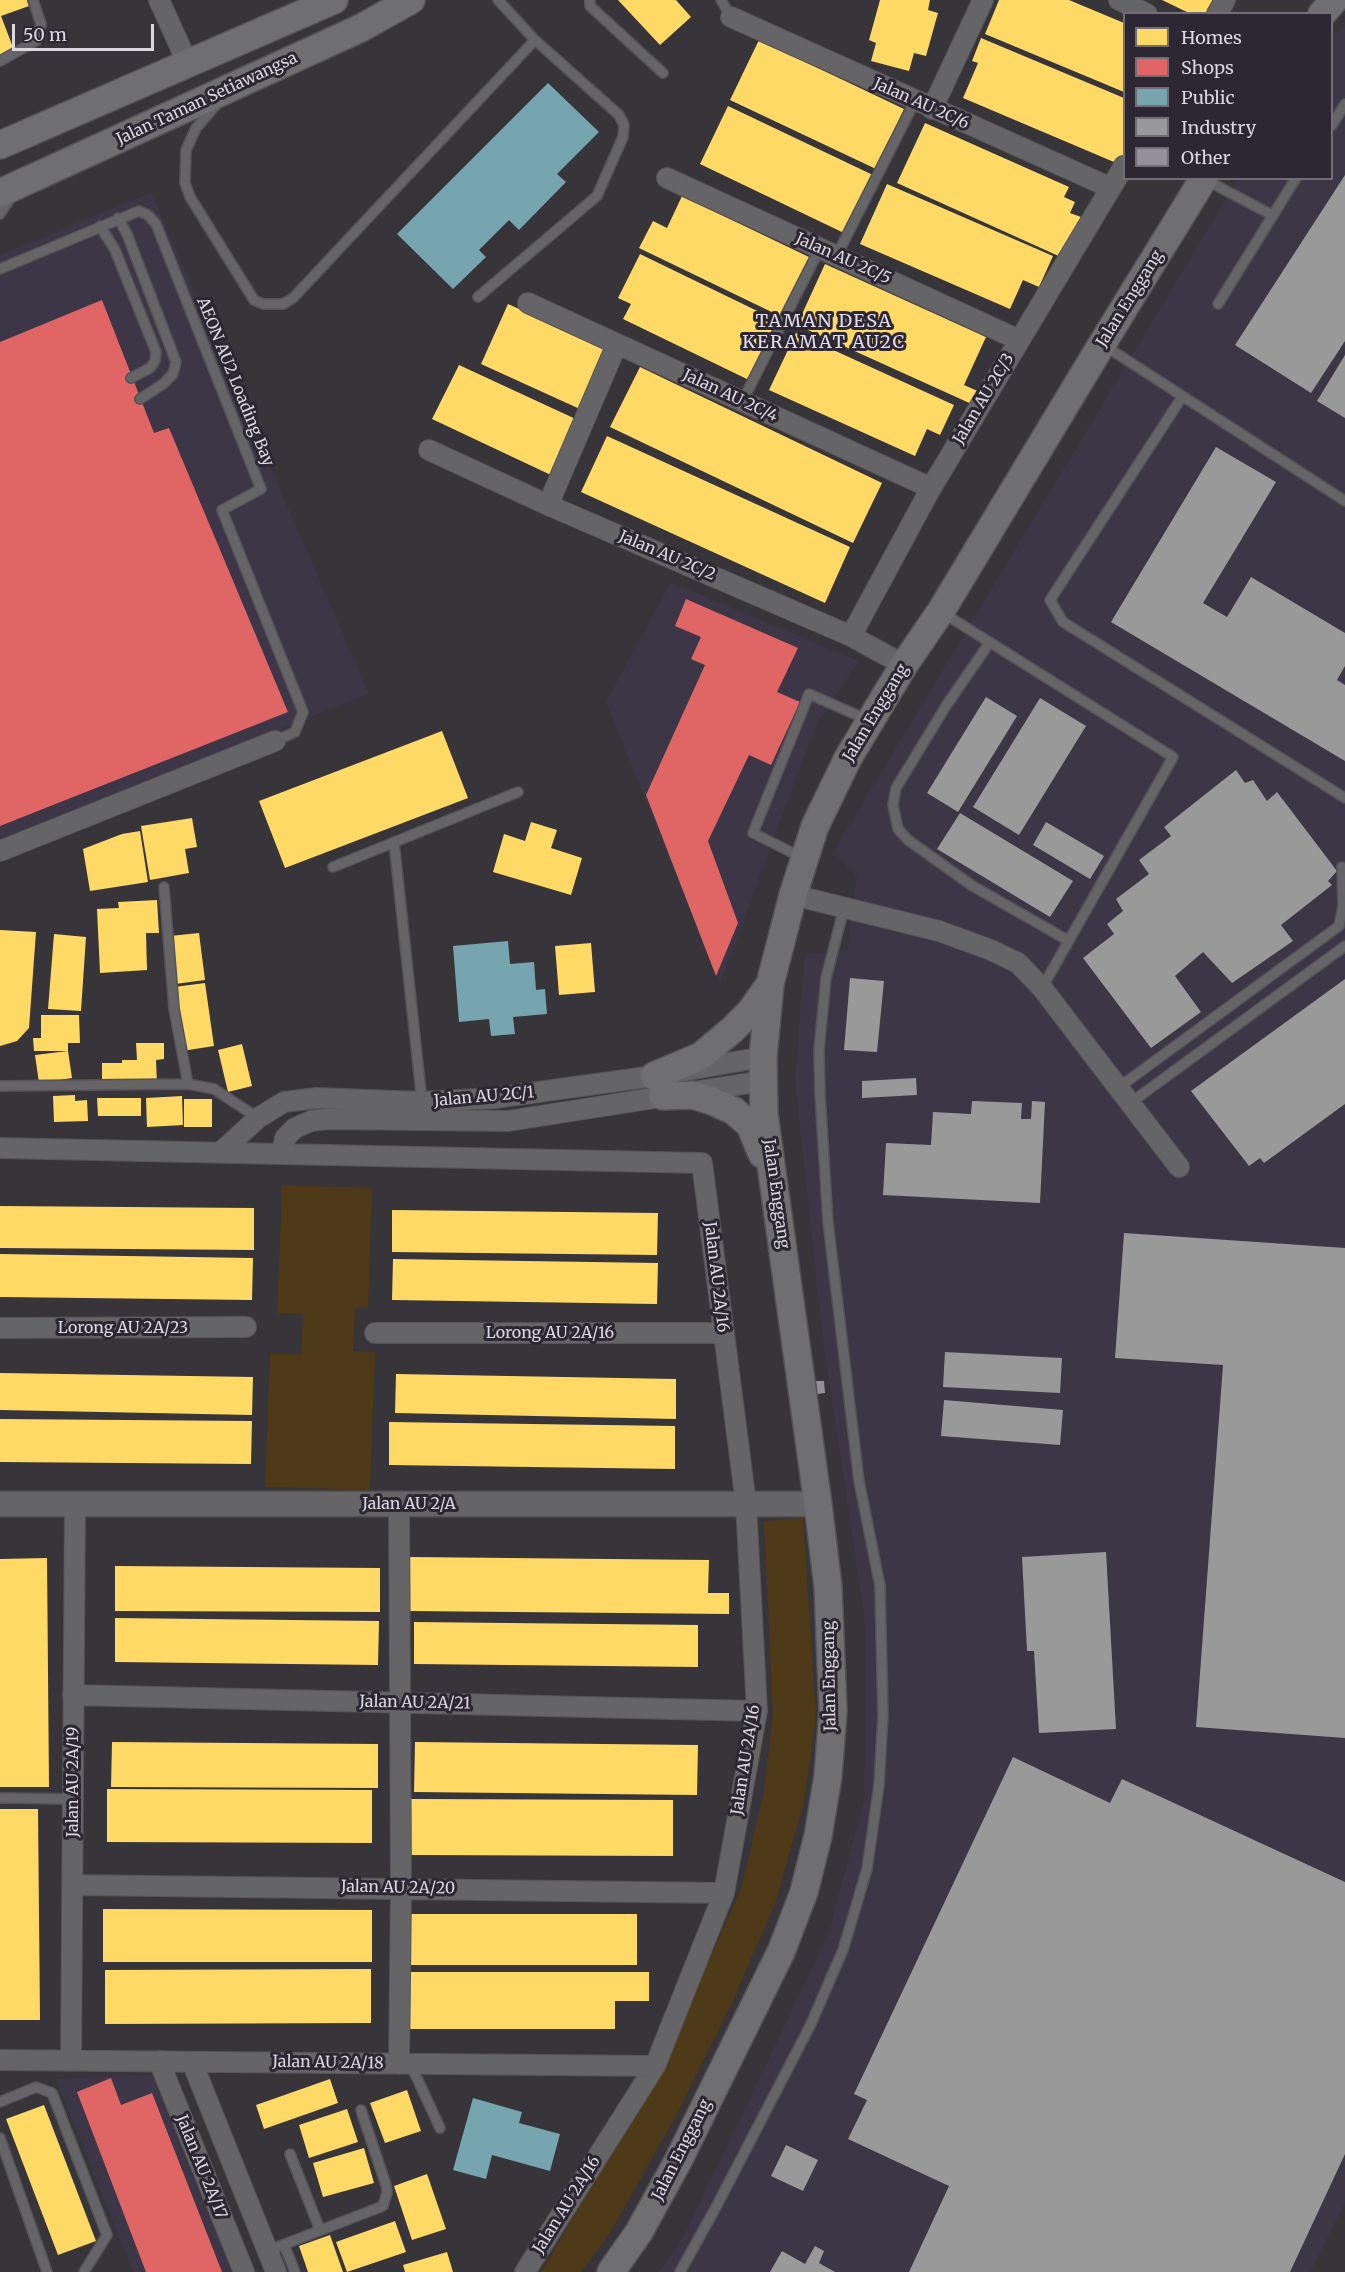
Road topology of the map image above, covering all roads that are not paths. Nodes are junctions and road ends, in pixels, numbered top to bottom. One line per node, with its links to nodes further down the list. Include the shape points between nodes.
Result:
1 (33, 0): 15 (lane, via 41,24 36,41)
2 (159, 0): 16 (street)
3 (334, 0): 16 (main road)
4 (411, 0): 18 (main road, Jalan Taman Setiawangsa, via 361,28)
5 (498, 0): 14 (lane)
6 (590, 0): 17 (lane, via 590,6)
7 (721, 0): 13 (lane)
8 (983, 0): 20 (street)
9 (1119, 0): 11 (street)
10 (1334, 0): 12 (main road)
11 (1143, 12)
12 (1324, 12)
13 (730, 17): 20 (street, Jalan AU 2C/6)
14 (535, 40): 18 (lane, via 284,304 255,300 185,183 186,150 196,128); 37 (lane, via 619,115 624,125 623,137 597,196)
15 (0, 61)
16 (188, 64): 22 (main road)
17 (663, 74)
18 (230, 89): 29 (main road, Jalan Taman Setiawangsa)
19 (1345, 104): 21 (lane)
20 (924, 105): 28 (street, Jalan AU 2C/6); 34 (lane)
21 (1333, 123)
22 (0, 145)
23 (1123, 169): 28 (street, Jalan AU 2C/3)
24 (667, 178): 34 (street, Jalan AU 2C/5)
25 (1203, 180): 42 (main road, Jalan Enggang)
26 (1206, 180): 31 (lane)
27 (1295, 180): 31 (lane)
28 (1112, 188): 40 (street, Jalan AU 2C/3)
29 (10, 189): 30 (lane)
30 (0, 214)
31 (1272, 215): 39 (lane)
32 (118, 218): 33 (lane); 45 (lane, via 176,362 163,384); 56 (lane, AEON AU2 Loading Bay, via 139,211 156,224 261,489 222,510 303,712 295,732)
33 (100, 226): 36 (lane); 43 (lane, via 115,250 156,352 150,368)
34 (828, 252): 40 (street, Jalan AU 2C/5); 46 (lane)
35 (0, 258): 36 (lane)
36 (3, 268)
37 (478, 297)
38 (528, 303): 41 (street, Jalan AU 2C/4)
39 (1218, 304)
40 (1019, 340): 48 (street, Jalan AU 2C/3)
41 (617, 344): 46 (street, Jalan AU 2C/4); 50 (street)
42 (1102, 344): 44 (lane); 51 (main road, Jalan Enggang)
43 (132, 378)
44 (1182, 397): 49 (lane); 58 (lane, via 1050,600 1063,622)
45 (140, 399)
46 (742, 402): 48 (street, Jalan AU 2C/4)
47 (429, 450): 50 (street, Jalan AU 2C/2)
48 (931, 488): 52 (street, Jalan AU 2C/3)
49 (1345, 501)
50 (548, 505): 52 (street, Jalan AU 2C/2)
51 (941, 611): 53 (lane); 54 (main road, Jalan Enggang)
52 (851, 636): 54 (street, Jalan AU 2C/2)
53 (990, 642): 67 (lane, via 896,788 896,822 908,840 971,885); 67 (lane, via 1173,757)
54 (904, 665): 55 (main road, Jalan Enggang)
55 (870, 721): 61 (main road, Jalan Enggang, via 815,826); 61 (lane, via 809,694 753,833)
56 (274, 741): 60 (street)
57 (518, 792): 59 (lane)
58 (1345, 798)
59 (394, 842): 62 (lane); 76 (lane)
60 (0, 851)
61 (805, 858): 65 (main road, Jalan Enggang)
62 (333, 867)
63 (1342, 867): 75 (lane, via 1339,927)
64 (164, 887): 72 (lane, via 174,1009)
65 (793, 895): 66 (street); 69 (main road, Jalan Enggang)
66 (844, 908): 70 (street, via 939,931 991,950 1018,963); 120 (lane, via 826,978 819,1050 820,1094 828,1222 859,1481 880,1586 883,1715 879,1785 867,1869 843,1950 810,2026)
67 (1069, 941): 70 (lane)
68 (1345, 946): 75 (lane)
69 (770, 984): 71 (main road, Jalan Enggang); 74 (main road, via 732,1030)
70 (1042, 988): 75 (street)
71 (763, 1069): 74 (street, Jalan AU 2C/1); 82 (main road, Jalan Enggang, via 764,1114)
72 (188, 1084): 73 (lane); 77 (lane, via 214,1089)
73 (0, 1086)
74 (658, 1086): 76 (street, Jalan AU 2C/1, via 495,1098); 82 (main road, via 734,1111 750,1125)
75 (1124, 1096): 81 (street)
76 (423, 1111): 77 (street, Jalan AU 2C/1, via 317,1098 284,1102); 80 (street, Jalan AU 2C/1, via 311,1121 285,1138)
77 (258, 1118): 79 (street, Jalan AU 2C/1)
78 (0, 1148): 79 (street)
79 (221, 1152): 80 (street)
80 (282, 1153): 86 (street, Jalan AU 2A/16, via 702,1162)
81 (1179, 1167)
82 (776, 1186): 91 (main road, Jalan Enggang)
83 (0, 1328): 84 (street, Lorong AU 2A/23)
84 (246, 1328)
85 (375, 1333): 86 (street, Lorong AU 2A/16)
86 (724, 1334): 90 (street, Jalan AU 2A/16)
87 (0, 1504): 88 (street, Jalan AU 2/A)
88 (75, 1504): 89 (street, Jalan AU 2/A); 92 (street, Jalan AU 2A/19)
89 (399, 1504): 90 (street, Jalan AU 2/A); 93 (street)
90 (746, 1504): 91 (street, Jalan AU 2/A); 94 (street, Jalan AU 2A/16)
91 (818, 1504): 119 (main road, Jalan Enggang, via 828,1587 833,1711 828,1776 804,1892 781,1952 678,2162 639,2232)
92 (73, 1695): 93 (street, Jalan AU 2A/21); 96 (street, Jalan AU 2A/19)
93 (400, 1703): 94 (street, Jalan AU 2A/21); 98 (street)
94 (757, 1711): 99 (street, Jalan AU 2A/16)
95 (0, 1798): 96 (lane)
96 (73, 1799): 97 (street, Jalan AU 2A/19)
97 (72, 1885): 98 (street, Jalan AU 2A/20); 101 (street, Jalan AU 2A/19)
98 (401, 1887): 99 (street, Jalan AU 2A/20); 104 (street)
99 (724, 1893): 105 (street, Jalan AU 2A/16)
100 (0, 2060): 101 (street, Jalan AU 2A/18)
101 (71, 2060): 102 (street, Jalan AU 2A/18)
102 (159, 2061): 103 (street, Jalan AU 2A/18); 115 (street, Jalan AU 2A/17)
103 (192, 2062): 104 (street, Jalan AU 2A/18); 112 (street, Jalan AU 2A/17)
104 (404, 2064): 105 (street, Jalan AU 2A/18); 108 (lane)
105 (655, 2066): 118 (street, Jalan AU 2A/16)
106 (0, 2102): 114 (lane, via 36,2087 52,2093 107,2235)
107 (361, 2110): 111 (lane, via 386,2185 385,2201 383,2206)
108 (440, 2128)
109 (0, 2138): 113 (lane)
110 (290, 2154): 111 (lane)
111 (320, 2230): 112 (lane)
112 (275, 2248): 116 (street, Jalan AU 2A/17); 117 (lane)
113 (47, 2272)
114 (84, 2272)
115 (244, 2272)
116 (276, 2272)
117 (294, 2272)
118 (525, 2272)
119 (611, 2272)
120 (680, 2272)

